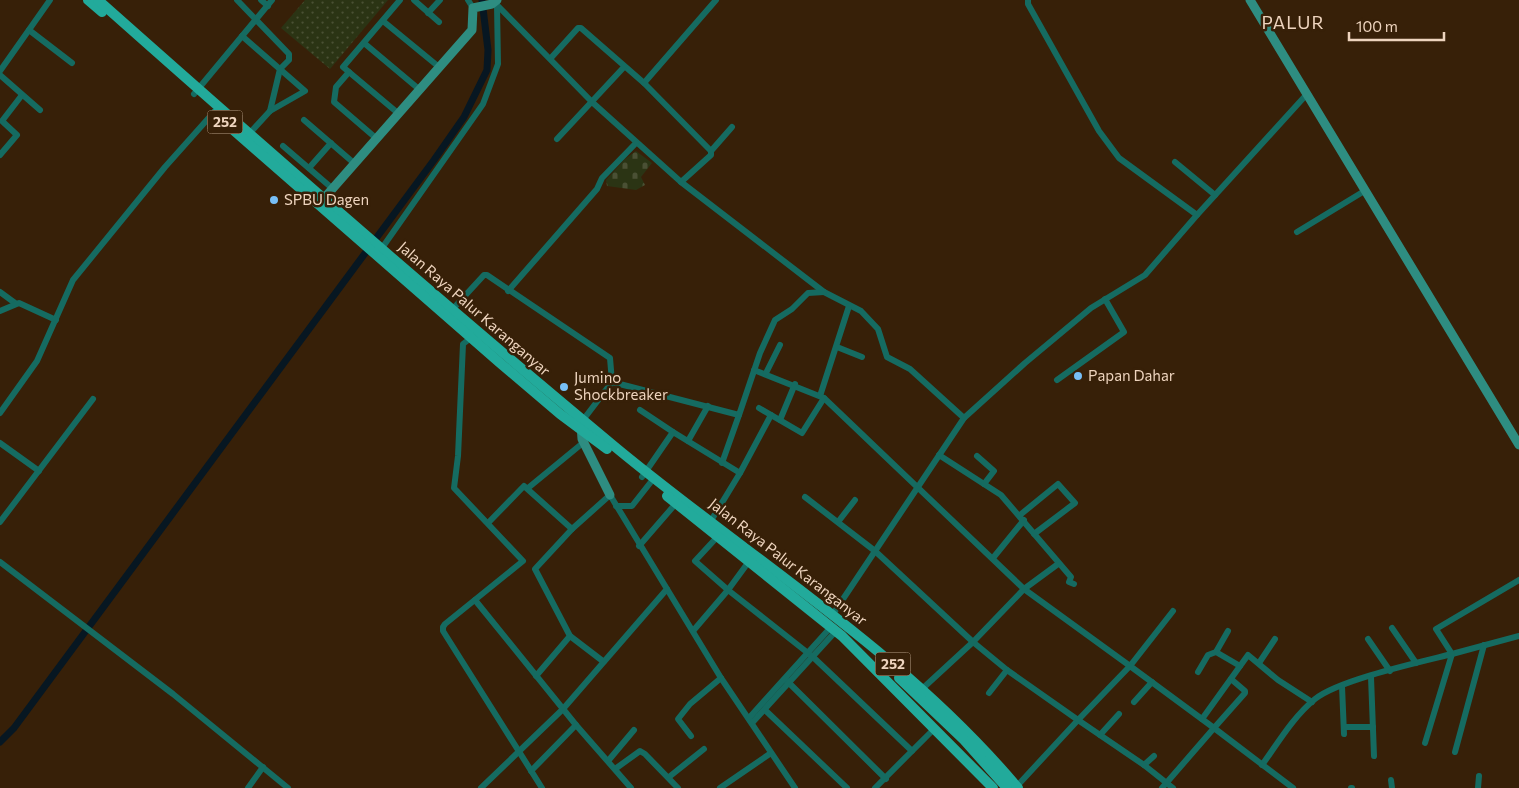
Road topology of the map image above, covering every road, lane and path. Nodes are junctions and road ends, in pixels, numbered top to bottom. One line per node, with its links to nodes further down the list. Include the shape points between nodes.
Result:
1 (50, 0): 19 (street)
2 (88, 0): 32 (main road, Jalan Raya Palur Karanganyar / 252)
3 (98, 0): 32 (main road, Jalan Raya Palur Karanganyar / 252)
4 (237, 0): 16 (street)
5 (261, 0): 13 (street)
6 (400, 0): 17 (street)
7 (414, 0): 15 (street)
8 (440, 0): 15 (street)
9 (716, 0): 30 (street)
10 (1028, 0): 59 (street, via 1099,131 1118,158)
11 (1250, 0): 33 (street)
12 (495, 2): 14 (street); 22 (street); 61 (street, via 498,64 486,98)
13 (270, 3): 16 (street)
14 (472, 5): 24 (street, via 472,30)
15 (428, 13): 18 (street)
16 (257, 19): 20 (street); 26 (street, via 289,54)
17 (383, 21): 21 (street); 24 (street)
18 (439, 22)
19 (29, 30): 23 (street); 28 (street)
20 (242, 36): 26 (street); 32 (street)
21 (364, 43): 27 (street); 31 (street)
22 (550, 59): 25 (street, via 579,27); 35 (street)
23 (72, 63)
24 (439, 67): 31 (street)
25 (624, 67): 30 (street); 35 (street)
26 (280, 69): 38 (street); 38 (street, via 305,91)
27 (346, 69): 39 (street); 44 (street, via 336,87 334,102)
28 (0, 71)
29 (0, 75): 34 (street)
30 (644, 83): 49 (street)
31 (420, 90): 39 (street)
32 (196, 92): 36 (main road, Jalan Raya Palur Karanganyar / 252)
33 (1307, 94): 56 (street); 57 (street)
34 (22, 95): 37 (street); 41 (street)
35 (592, 102): 45 (street); 47 (street)
36 (216, 109): 43 (main road, Jalan Raya Palur Karanganyar / 252); 70 (street, via 79,272)
37 (40, 110)
38 (270, 112): 43 (street)
39 (399, 114): 44 (street)
40 (304, 120): 46 (street)
41 (1, 122): 50 (street, via 17,135)
42 (732, 127): 49 (street)
43 (247, 137): 58 (main road, Jalan Raya Palur Karanganyar / 252)
44 (377, 139): 52 (street)
45 (556, 139)
46 (331, 143): 52 (street); 53 (street)
47 (636, 144): 54 (street); 62 (street, via 602,178 597,189)
48 (283, 146): 53 (street)
49 (711, 150): 54 (street, via 711,155)
50 (0, 155)
51 (1175, 162): 57 (street)
52 (355, 164): 55 (street)
53 (309, 168): 55 (street)
54 (681, 182): 64 (street)
55 (333, 189): 58 (street)
56 (1366, 190): 60 (street); 95 (street)
57 (1215, 195): 59 (street)
58 (322, 201): 61 (main road, Jalan Raya Palur Karanganyar / 252)
59 (1197, 215): 65 (street, via 1145,276)
60 (1296, 232)
61 (378, 249): 69 (main road, Jalan Raya Palur Karanganyar / 252)
62 (508, 291): 69 (street, via 485,275); 78 (street, via 608,355)
63 (0, 292): 66 (street)
64 (824, 292): 67 (street); 75 (street, via 808,293 777,318)
65 (1105, 299): 77 (street, via 1124,332); 88 (street, via 1025,362)
66 (16, 303): 68 (street); 70 (street)
67 (849, 306): 73 (street); 88 (street, via 862,311 876,326 887,357 910,369)
68 (0, 311)
69 (449, 313): 71 (main road, Jalan Raya Palur Karanganyar / 252)
70 (56, 320): 85 (street, via 38,361)
71 (474, 334): 90 (main road, Jalan Raya Palur Karanganyar / 252); 113 (street, via 463,344 454,488)
72 (780, 345): 76 (street)
73 (837, 346): 74 (street); 80 (street)
74 (862, 357)
75 (754, 370): 76 (street); 87 (street)
76 (766, 373): 79 (street)
77 (1057, 380)
78 (612, 382): 82 (street); 90 (street)
79 (795, 384): 80 (street); 89 (street)
80 (822, 397): 89 (street, via 802,433); 103 (street)
81 (93, 399): 99 (street)
82 (708, 406): 87 (street); 92 (street)
83 (759, 408): 86 (street)
84 (640, 410): 91 (street)
85 (0, 413)
86 (770, 414): 89 (street); 100 (street)
87 (739, 416): 98 (street)
88 (964, 418): 96 (street)
89 (780, 420)
90 (581, 424): 93 (street); 101 (main road, Jalan Raya Palur Karanganyar / 252)
91 (673, 432): 92 (street); 101 (street)
92 (688, 441): 98 (street)
93 (584, 442): 104 (street); 105 (street)
94 (0, 443): 99 (street)
95 (1519, 445)
96 (939, 455): 102 (street); 103 (street)
97 (977, 456): 102 (street, via 994,471)
98 (722, 463): 100 (street)
99 (39, 471): 111 (street)
100 (740, 473): 114 (street)
101 (648, 477): 107 (main road, Jalan Raya Palur Karanganyar / 252); 109 (street, via 632,506)
102 (984, 484): 110 (street, via 1001,494)
103 (918, 486): 119 (street); 121 (street)
104 (528, 488): 113 (street, via 523,487); 115 (street)
105 (610, 495): 109 (street); 115 (street)
106 (805, 497): 112 (street)
107 (678, 500): 114 (main road, Jalan Raya Palur Karanganyar / 252); 118 (street)
108 (856, 500): 112 (street)
109 (616, 506): 118 (street)
110 (1022, 518): 117 (street); 117 (street, via 1058,484 1075,503); 121 (street)
111 (0, 522)
112 (838, 522): 119 (street)
113 (488, 523): 129 (street, via 523,562)
114 (709, 524): 116 (main road, Jalan Raya Palur Karanganyar / 252)
115 (572, 529): 137 (street, via 534,569)
116 (721, 534): 120 (main road, Jalan Raya Palur Karanganyar / 252); 128 (street, via 695,561)
117 (1034, 534): 123 (street)
118 (639, 546): 126 (street)
119 (875, 551): 131 (street); 142 (street)
120 (752, 558): 128 (street); 131 (main road, Jalan Raya Palur Karanganyar / 252); 133 (main road, Jalan Raya Palur Karanganyar / 252)
121 (993, 558): 127 (street)
122 (0, 562): 191 (street)
123 (1058, 564): 125 (street, via 1070,577 1069,582); 127 (street)
124 (1519, 580): 145 (street, via 1436,629)
125 (1074, 584)
126 (667, 589): 134 (street); 147 (street)
127 (1024, 589): 142 (street); 150 (street)
128 (728, 590): 134 (street); 146 (street)
129 (475, 600): 155 (street); 183 (street, via 445,624 443,632)
130 (1172, 611): 150 (street)
131 (833, 614): 136 (main road, Jalan Raya Palur Karanganyar / 252)
132 (1392, 628): 149 (street)
133 (833, 629): 141 (main road, Jalan Raya Palur Karanganyar / 252); 146 (street)
134 (692, 631): 157 (street)
135 (1228, 631): 144 (street)
136 (856, 633): 161 (main road); 163 (main road, Jalan Raya Palur Karanganyar / 252)
137 (570, 636): 147 (street); 155 (street)
138 (1519, 636): 143 (street)
139 (1275, 639): 148 (street)
140 (1368, 639): 153 (street)
141 (846, 640): 161 (main road); 175 (main road, Jalan Raya Palur Karanganyar / 252)
142 (973, 642): 152 (street); 163 (street)
143 (1484, 645): 145 (street); 184 (street)
144 (1216, 652): 151 (street); 154 (street, via 1208,655)
145 (1452, 654): 149 (street); 180 (street)
146 (811, 655): 159 (street); 182 (street)
147 (604, 662): 167 (street)
148 (1259, 663): 151 (street, via 1248,656); 165 (street, via 1278,680)
149 (1416, 663): 153 (street)
150 (1130, 666): 160 (street); 172 (street)
151 (1240, 666): 158 (street)
152 (1007, 670): 164 (street); 172 (street)
153 (1390, 671): 156 (street)
154 (1198, 672)
155 (536, 676): 167 (street)
156 (1372, 677): 162 (street); 174 (street)
157 (721, 678): 171 (street); 179 (street, via 690,704 678,719)
158 (1231, 679): 170 (street); 176 (street, via 1246,691)
159 (787, 681): 168 (street); 171 (street); 196 (street)
160 (1152, 682): 166 (street); 170 (street)
161 (902, 684): 200 (main road, 252); 211 (main road, 252)
162 (1342, 686): 165 (street); 174 (street, via 1344,731)
163 (922, 689): 200 (main road, Jalan Raya Palur Karanganyar / 252)
164 (989, 693)
165 (1314, 700): 190 (street)
166 (1134, 702)
167 (563, 710): 173 (street); 183 (street)
168 (765, 710): 171 (street); 208 (street)
169 (1119, 714): 178 (street)
170 (1202, 719): 176 (street)
171 (750, 720): 185 (street)
172 (1078, 720): 178 (street); 200 (street)
173 (576, 726): 188 (street); 193 (street)
174 (1373, 727): 187 (street)
175 (935, 728): 182 (street); 210 (main road, Jalan Raya Palur Karanganyar / 252)
176 (1214, 728): 190 (street); 198 (street)
177 (634, 730): 188 (street)
178 (1100, 735): 189 (street)
179 (691, 736)
180 (1425, 743)
181 (704, 748): 195 (street)
182 (912, 751): 196 (street)
183 (519, 752): 193 (street); 203 (street)
184 (1455, 752)
185 (771, 753): 206 (street); 207 (street)
186 (1154, 756): 189 (street)
187 (1374, 756)
188 (608, 760): 192 (street)
189 (1144, 765): 198 (street)
190 (1262, 765): 213 (street)
191 (263, 767): 201 (street); 202 (street)
192 (615, 769): 195 (street, via 640,751); 204 (street)
193 (531, 771): 199 (street)
194 (1479, 776): 215 (street)
195 (669, 777): 205 (street)
196 (886, 779): 209 (street)
197 (1391, 780): 214 (street)
198 (1165, 785): 212 (street)
199 (539, 787)
200 (1014, 787)
201 (248, 788)
202 (288, 788)
203 (481, 788)
204 (631, 788)
205 (678, 788)
206 (720, 788)
207 (795, 788)
208 (847, 788)
209 (875, 788)
210 (993, 788)
211 (998, 788)
212 (1173, 788)
213 (1293, 788)
214 (1392, 788)
215 (1478, 788)

